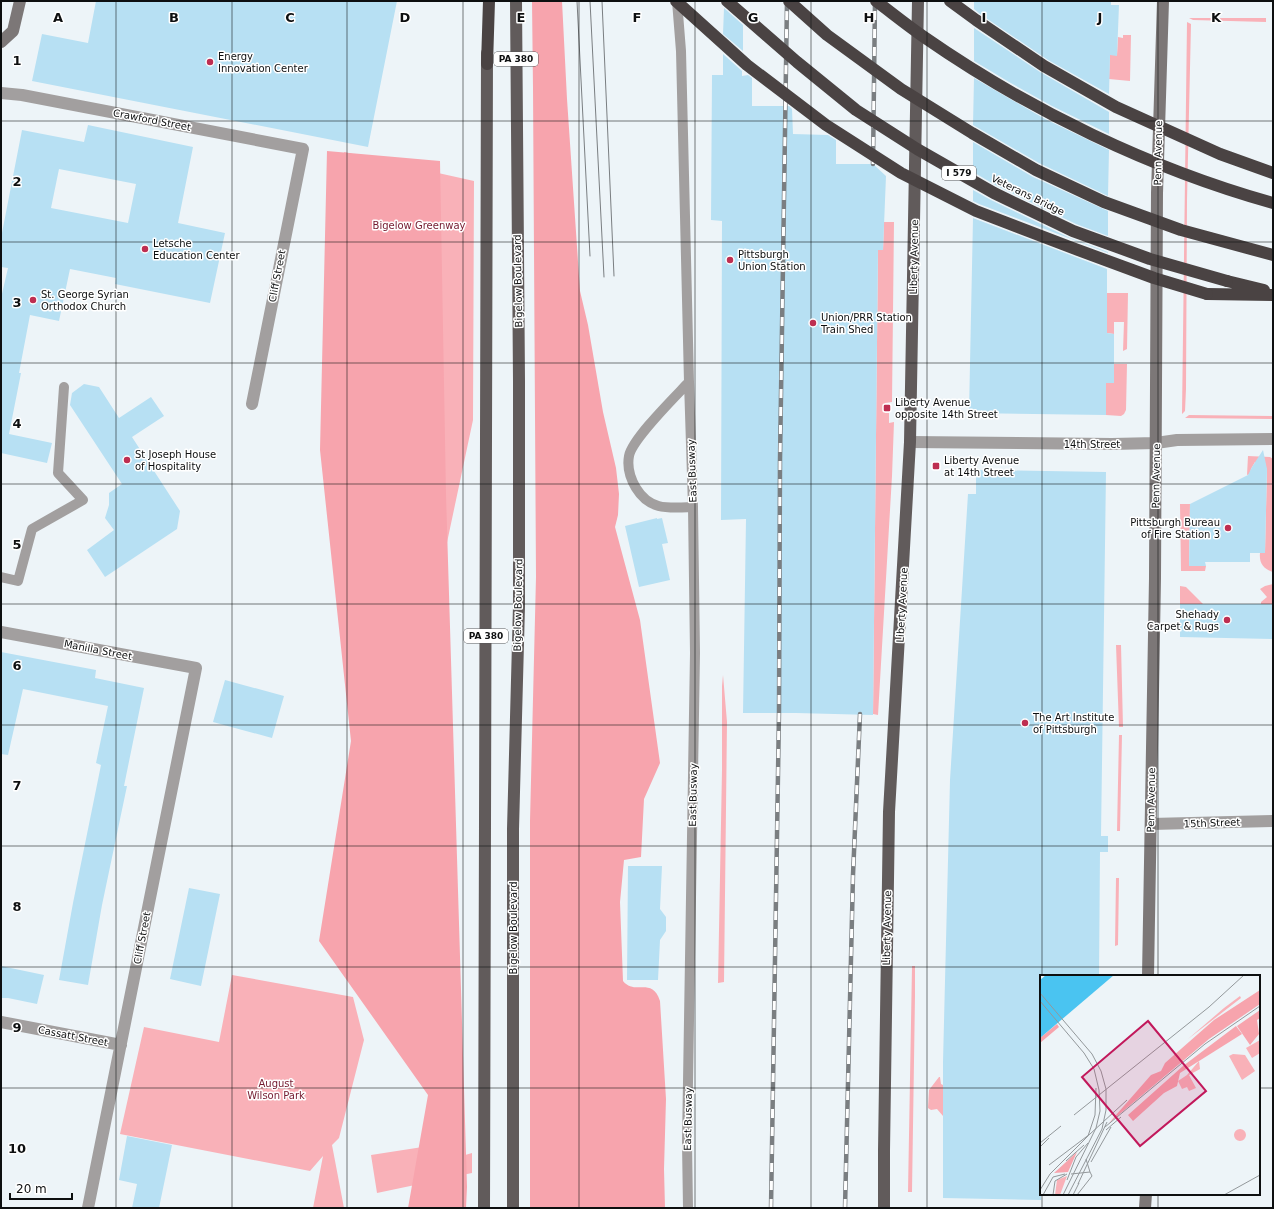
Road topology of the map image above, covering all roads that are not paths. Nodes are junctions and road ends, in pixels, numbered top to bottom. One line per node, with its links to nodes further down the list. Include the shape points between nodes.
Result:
1 (20, 1): 12 (street, via 14,31)
2 (484, 1): 13 (main road)
3 (489, 1): 13 (highway)
4 (516, 1): 38 (main road, Bigelow Boulevard / PA 380, via 519,606 513,829)
5 (677, 1): 19 (highway, bridge, via 747,65 826,125 901,173 976,211 1154,278 1207,294); 20 (lane, East Busway, via 681,51)
6 (727, 1): 19 (highway, Veterans Bridge / I 579, bridge, via 856,110 994,193 1074,231 1150,260)
7 (789, 1): 18 (highway, bridge, via 827,34 901,89 1036,170 1104,202 1181,230)
8 (876, 1): 17 (highway, bridge, via 976,71 1103,140 1174,171)
9 (918, 1): 24 (main road, Liberty Avenue)
10 (950, 1): 16 (highway, bridge, via 1044,66 1116,107 1220,154)
11 (1163, 1): 25 (street, Penn Avenue, via 1157,193)
12 (1, 42)
13 (487, 64): 37 (main road, PA 380)
14 (1, 93): 15 (street, Crawford Street)
15 (303, 150): 22 (street, Cliff Street)
16 (1273, 173)
17 (1273, 203)
18 (1273, 255)
19 (1273, 294)
20 (689, 382): 26 (lane, East Busway); 26 (lane, via 636,440 629,454 628,467 632,481 649,502 669,508)
21 (64, 387): 27 (lane, via 58,473 83,500 32,529 18,580)
22 (252, 404)
23 (1273, 439): 25 (street, 14th Street, via 1177,440)
24 (910, 442): 25 (street, 14th Street); 40 (main road, Liberty Avenue, via 889,812)
25 (1156, 443): 31 (street, Penn Avenue)
26 (693, 507): 39 (lane, East Busway, via 695,653)
27 (1, 577)
28 (1, 632): 29 (street, Manilla Street)
29 (196, 668): 34 (street, Cliff Street)
30 (1273, 821): 31 (street, 15th Street)
31 (1151, 824): 32 (street, Penn Avenue)
32 (1148, 975)
33 (1, 1022): 34 (street, Cassatt Street)
34 (121, 1045): 36 (street, Cliff Street)
35 (1146, 1195): 41 (street)
36 (88, 1208)
37 (484, 1208)
38 (513, 1208)
39 (688, 1208)
40 (884, 1208)
41 (1146, 1208)

